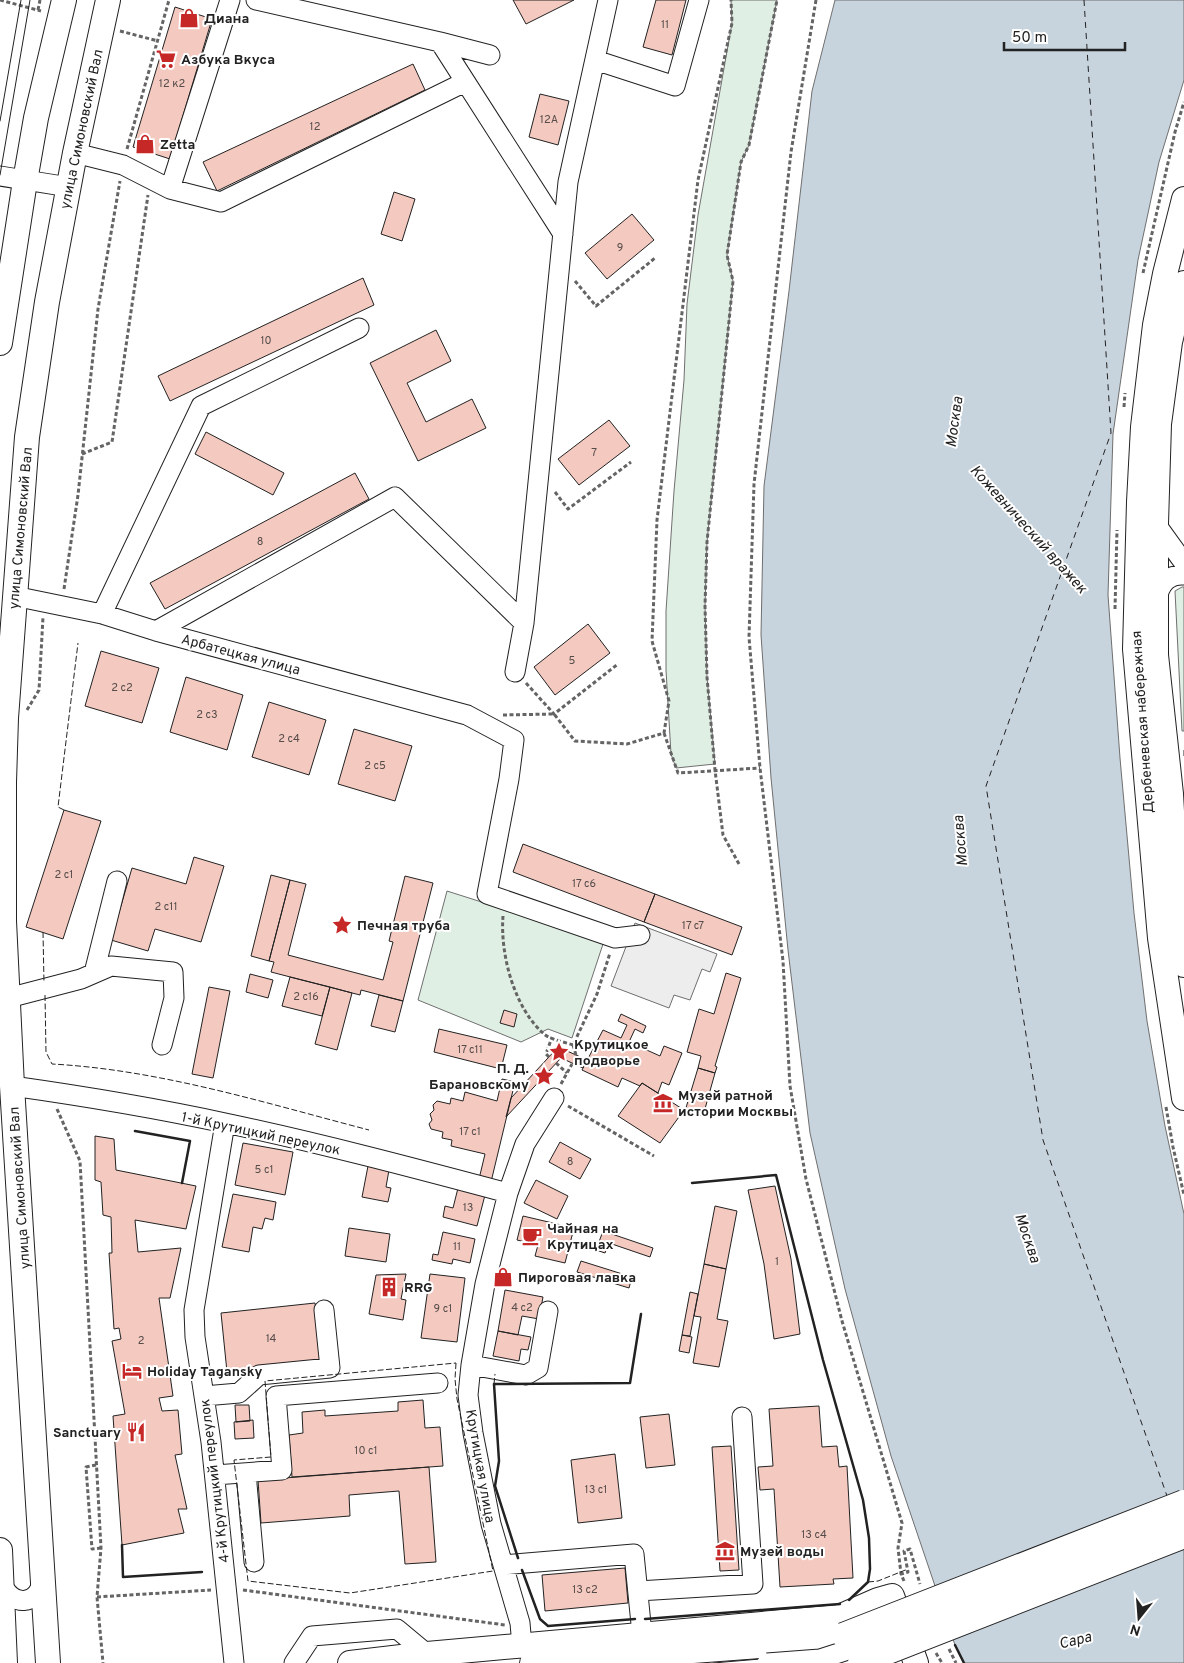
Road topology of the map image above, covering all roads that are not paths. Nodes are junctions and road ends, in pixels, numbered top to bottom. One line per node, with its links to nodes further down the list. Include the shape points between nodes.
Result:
1 (64, 0): 13 (main road, via 36,118)
2 (108, 0): 11 (main road, улица Симоновский Вал)
3 (230, 0): 15 (street)
4 (256, 0): 7 (street)
5 (608, 0): 9 (street)
6 (699, 0): 9 (street, via 675,86)
7 (440, 42): 8 (street); 10 (street)
8 (490, 55)
9 (595, 60): 17 (street, via 568,182)
10 (465, 82): 15 (street, via 221,202); 17 (street)
11 (75, 153): 14 (main road, улица Симоновский Вал); 15 (street, via 123,165)
12 (0, 176): 13 (street)
13 (25, 181): 14 (street); 20 (main road)
14 (69, 187): 25 (main road, улица Симоновский Вал, via 47,302 27,438)
15 (170, 189)
16 (1183, 208): 21 (main road, Дербеневская набережная, via 1164,274 1155,325 1143,426)
17 (563, 234): 28 (street)
18 (1184, 283): 22 (main road, Дербеневская набережная, via 1170,342 1159,424)
19 (359, 328): 27 (street, via 201,406)
20 (0, 343)
21 (1139, 502): 22 (street); 42 (main road, Дербеневская набережная, via 1134,649 1160,938)
22 (1156, 524): 23 (street); 26 (main road, Дербеневская набережная)
23 (1184, 563)
24 (1184, 575): 26 (street, via 1174,575 1163,582)
25 (14, 596): 27 (street, Арбатецкая улица); 30 (main road, улица Симоновский Вал)
26 (1156, 602): 33 (main road, Дербеневская набережная, via 1156,655)
27 (102, 614): 29 (street, Арбатецкая улица)
28 (524, 623): 29 (street, via 395,497); 31 (street)
29 (156, 631): 35 (street, Арбатецкая улица, via 467,715 514,740 487,894 615,938)
30 (5, 669): 32 (main road, улица Симоновский Вал)
31 (515, 672)
32 (2, 775): 38 (main road, улица Симоновский Вал)
33 (1178, 794): 36 (main road, Дербеневская набережная, via 1179,932)
34 (117, 881): 37 (street)
35 (640, 935)
36 (1184, 965)
37 (94, 973): 38 (street); 39 (street, via 111,966 173,972 174,998)
38 (8, 998): 40 (main road, улица Симоновский Вал)
39 (162, 1045)
40 (12, 1086): 43 (street, 1-й Крутицкий переулок); 59 (main road, улица Симоновский Вал)
41 (554, 1098): 44 (street, Крутицкая улица, via 525,1144)
42 (1184, 1098)
43 (224, 1123): 44 (street, 1-й Крутицкий переулок); 49 (street, 4-й Крутицкий переулок, via 194,1310)
44 (508, 1193): 47 (street, Крутицкая улица, via 485,1284)
45 (324, 1310): 49 (street, via 330,1368 259,1375 239,1393)
46 (548, 1311): 47 (street, via 538,1368 526,1376)
47 (471, 1365): 58 (street, Крутицкая улица, via 468,1395 472,1434 490,1524)
48 (438, 1383): 51 (street, via 276,1396 282,1470)
49 (204, 1396): 52 (street, 4-й Крутицкий переулок)
50 (742, 1417): 61 (street, via 753,1584)
51 (246, 1473): 52 (street); 57 (street)
52 (215, 1475): 68 (street, 4-й Крутицкий переулок)
53 (1184, 1502): 64 (main road, bridge, via 843,1635 814,1642)
54 (1184, 1522): 71 (street, bridge, via 848,1650 820,1659)
55 (1184, 1536): 72 (main road, bridge)
56 (0, 1550): 60 (main road)
57 (254, 1562)
58 (503, 1565): 61 (street, via 634,1554); 64 (street, Крутицкая улица)
59 (43, 1581): 60 (street, via 36,1596 24,1600 11,1598); 67 (main road, улица Симоновский Вал)
60 (2, 1584): 66 (main road)
61 (638, 1591): 63 (street)
62 (885, 1598): 63 (main road, via 839,1617); 73 (main road); 74 (main road)
63 (642, 1634): 64 (main road)
64 (525, 1644): 65 (main road)
65 (427, 1654): 69 (street, via 397,1629 312,1636); 70 (main road)
66 (6, 1663)
67 (48, 1663)
68 (234, 1663)
69 (294, 1663)
70 (350, 1663)
71 (767, 1663)
72 (860, 1663)
73 (896, 1663)
74 (916, 1663)

